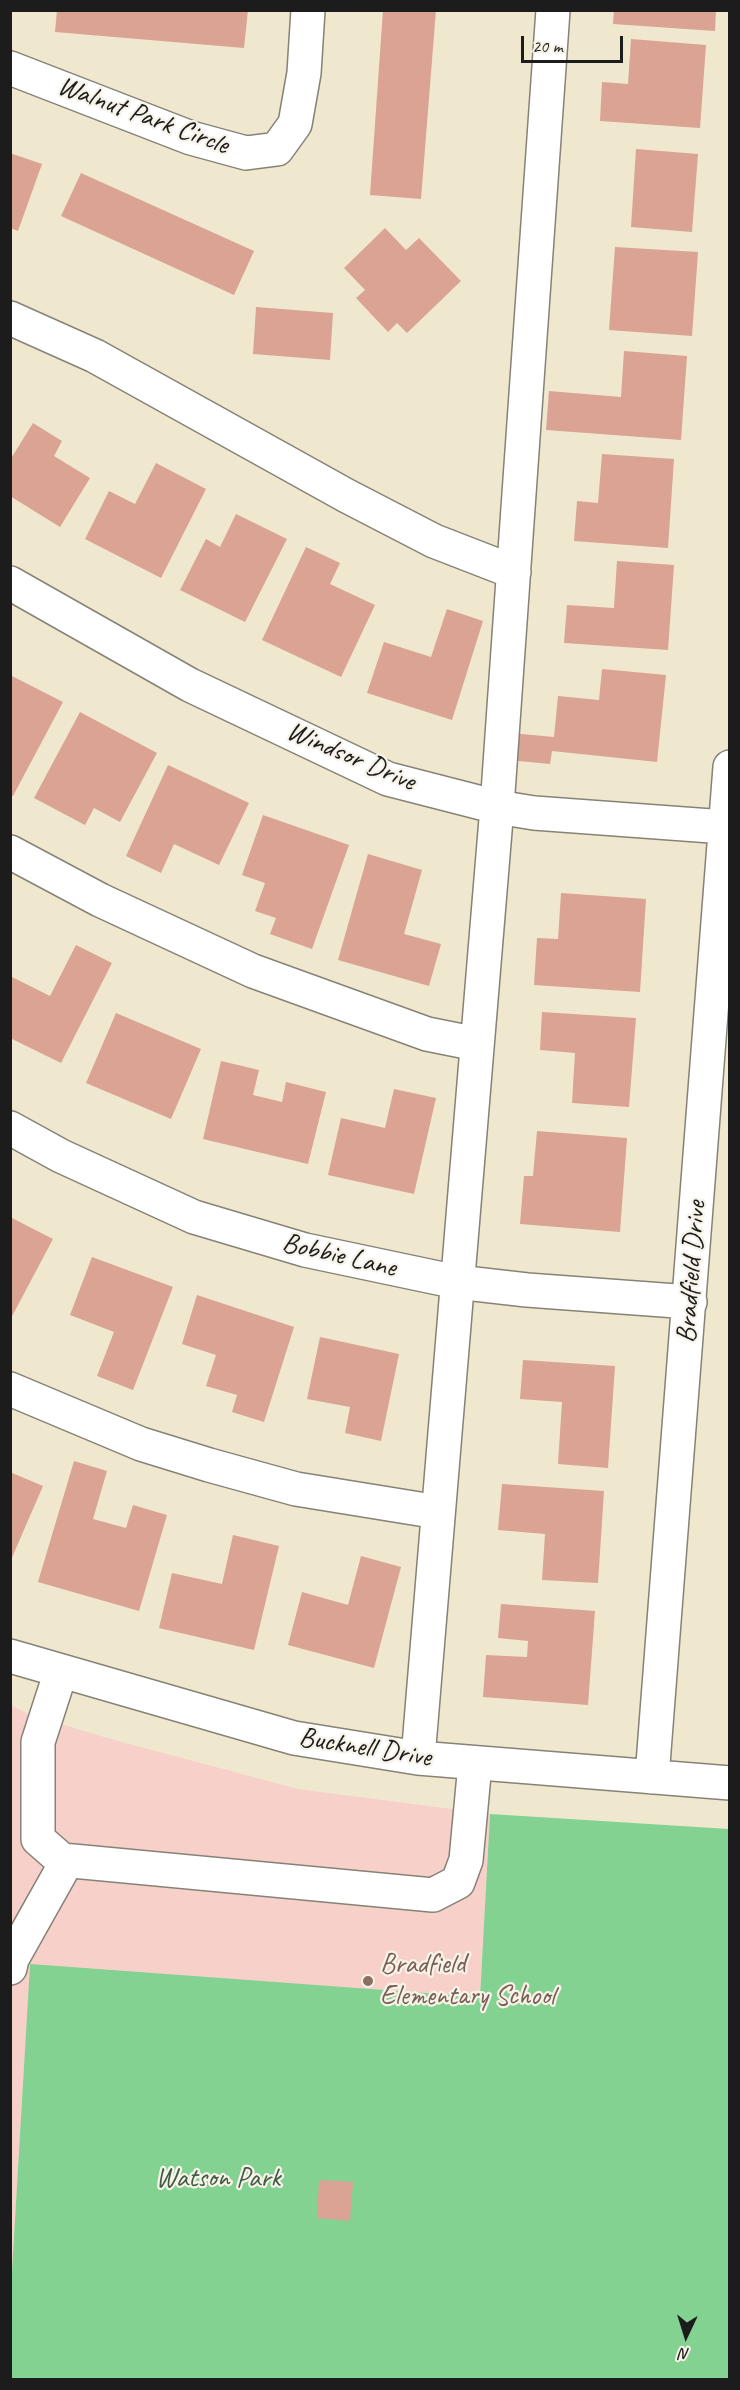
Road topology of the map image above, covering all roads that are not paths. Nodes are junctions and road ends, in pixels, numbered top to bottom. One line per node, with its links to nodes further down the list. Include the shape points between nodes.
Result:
1 (308, 10): 3 (street, Walnut Park Circle, via 304,73 295,124 277,149 246,153 191,138)
2 (553, 10): 5 (street)
3 (10, 68)
4 (10, 318): 5 (street, via 95,356 434,541)
5 (514, 572): 8 (street)
6 (10, 583): 8 (street, Windsor Drive, via 190,685 388,779)
7 (729, 767): 9 (street, Bradfield Drive)
8 (497, 807): 9 (street, Windsor Drive); 11 (street)
9 (725, 827): 14 (street, Bradfield Drive)
10 (10, 852): 11 (street, via 99,900 253,971 427,1034)
11 (477, 1044): 13 (street)
12 (10, 1128): 13 (street, Bobbie Lane, via 194,1217 305,1250)
13 (457, 1282): 14 (street, Bobbie Lane); 16 (street)
14 (690, 1302): 21 (street, Bradfield Drive)
15 (10, 1389): 16 (street, via 141,1444 209,1466 296,1489)
16 (438, 1512): 19 (street)
17 (10, 1656): 18 (street, Bucknell Drive)
18 (61, 1671): 19 (street, Bucknell Drive, via 294,1738); 23 (street, via 38,1742 38,1839)
19 (418, 1758): 20 (street, Bucknell Drive)
20 (475, 1764): 21 (street, Bucknell Drive); 23 (street, via 466,1860 458,1882 433,1895)
21 (652, 1777): 22 (street, Bucknell Drive)
22 (729, 1783)
23 (67, 1861): 24 (street)
24 (10, 1968)

